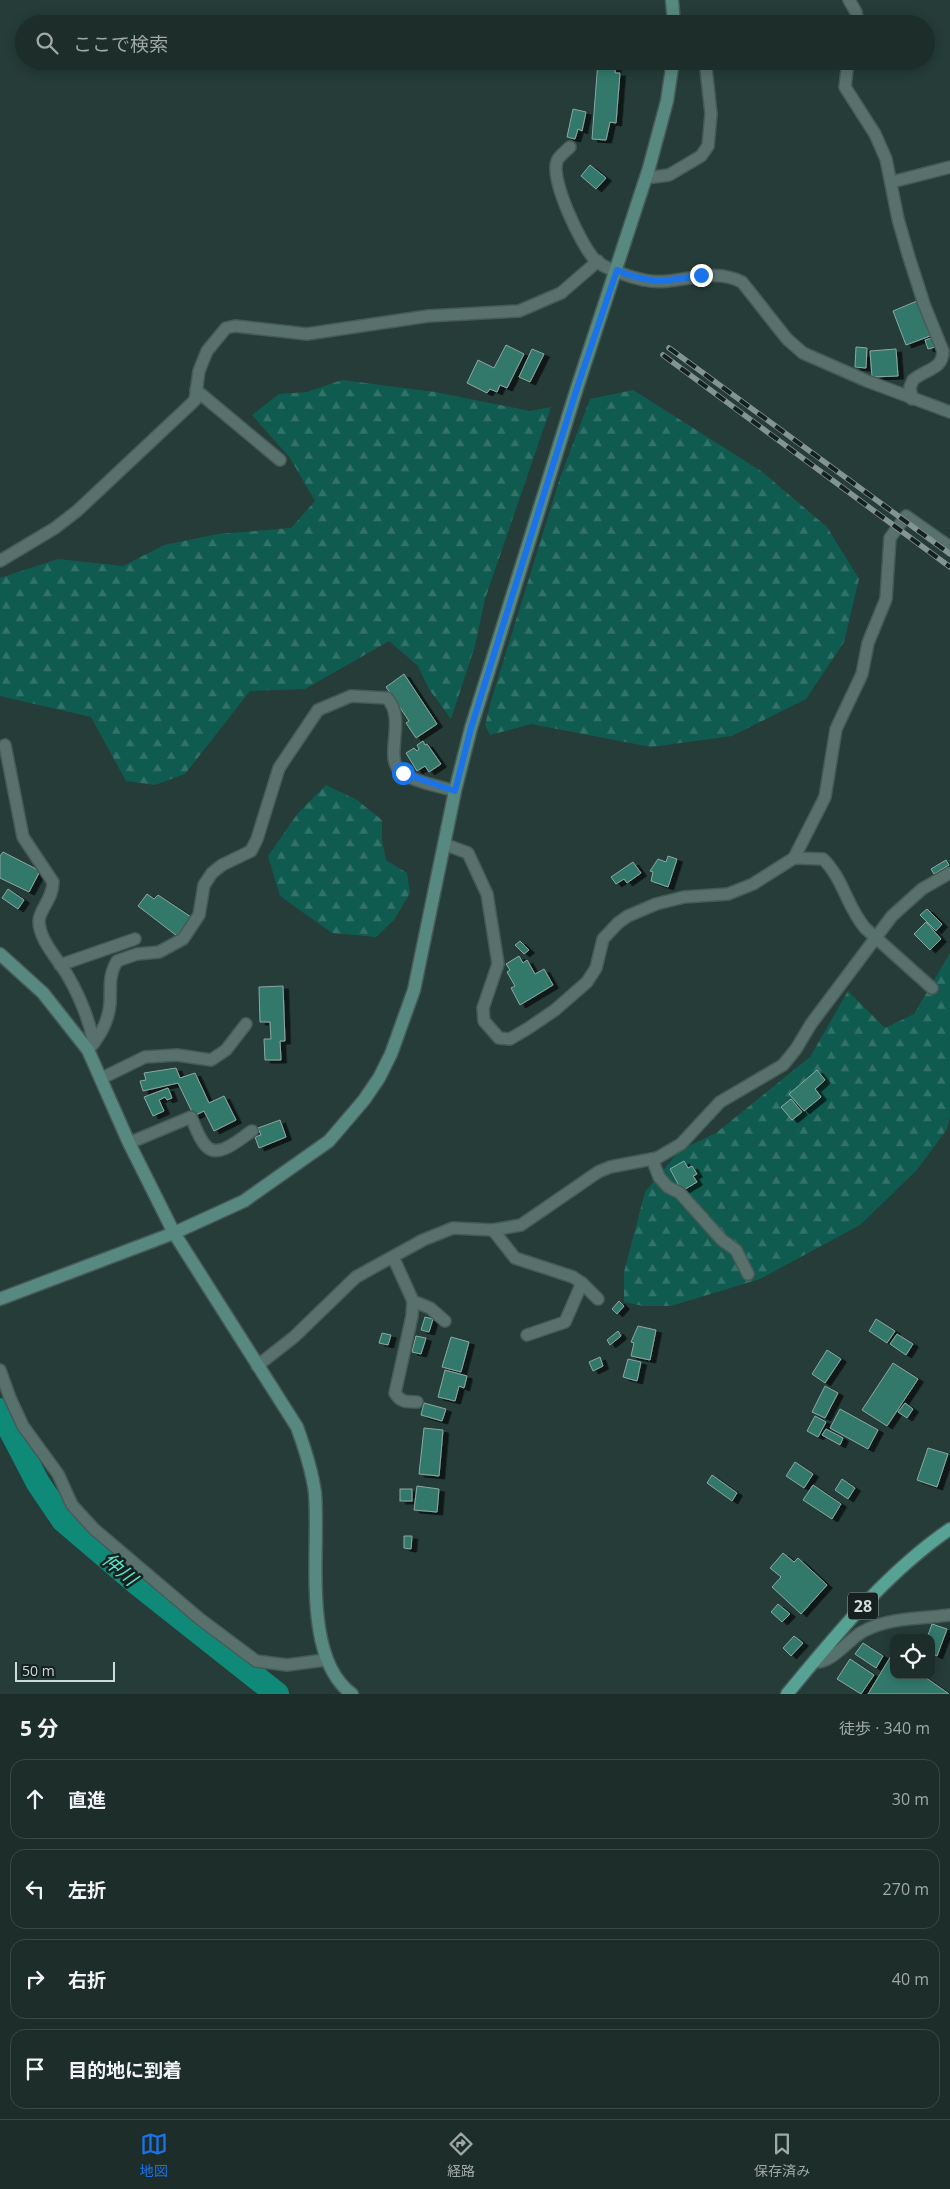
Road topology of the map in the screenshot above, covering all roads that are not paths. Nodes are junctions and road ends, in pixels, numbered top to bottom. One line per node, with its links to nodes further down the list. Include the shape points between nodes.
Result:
1 (672, 0): 3 (street)
2 (850, 0): 4 (street)
3 (673, 15)
4 (856, 15)
5 (671, 70): 10 (street, via 667,101)
6 (706, 70): 10 (street, via 711,114 708,146 701,156 669,175)
7 (847, 70): 11 (street, via 845,87 875,134)
8 (570, 147): 12 (street, via 557,160 557,182 574,222)
9 (950, 167): 11 (street)
10 (646, 178): 13 (street)
11 (892, 182): 15 (street, via 908,254 943,351 938,366 913,380 910,387)
12 (598, 261): 13 (street); 14 (street, via 561,293 519,311 428,316 307,334 235,326 226,328 207,352)
13 (617, 270): 15 (street, via 638,279 660,282 720,274 732,276 742,282 787,339 803,353); 21 (street, via 577,388)
14 (196, 390): 17 (street); 19 (street, via 195,400 78,511)
15 (912, 399): 16 (street)
16 (950, 412)
17 (280, 460)
18 (950, 547): 23 (street, via 906,516 890,538 886,598 868,643 862,674 836,728 825,797)
19 (0, 561)
20 (4, 745): 28 (street, via 23,837 53,882 39,923)
21 (455, 791): 22 (street); 31 (street, via 403,773 394,764 397,721 387,698 351,696 318,710 279,768 251,850 212,873 204,885 199,914 183,939 159,952 137,954 117,961 111,976 106,1024)
22 (444, 844): 23 (street, via 468,852 486,894 498,964 486,996 484,1021 499,1038 510,1039 555,1010 587,982 596,968 603,939 628,916 684,897 728,894 753,884); 37 (street, via 414,990 391,1054 364,1100 329,1141 244,1201)
23 (794, 858): 25 (street, via 823,859 834,869 859,920)
24 (950, 873): 25 (street, via 922,889 892,916)
25 (876, 937): 29 (street); 35 (street, via 783,1065 720,1102 681,1144)
26 (134, 939): 28 (street)
27 (0, 954): 31 (street, via 43,993)
28 (60, 965): 31 (street, via 88,1017)
29 (932, 988)
30 (246, 1024): 32 (street, via 226,1050 211,1060 178,1055 145,1057)
31 (91, 1046): 32 (street)
32 (102, 1078): 34 (street)
33 (252, 1131): 34 (street, via 227,1148 214,1151 206,1147 191,1117)
34 (129, 1143): 37 (street)
35 (652, 1159): 36 (street, via 598,1172 521,1226); 39 (street, via 659,1177 668,1187 680,1193 722,1240 736,1250)
36 (493, 1230): 38 (street, via 453,1228); 40 (street, via 515,1258)
37 (174, 1233): 41 (street); 46 (street)
38 (394, 1257): 43 (street); 46 (street, via 356,1277 294,1337)
39 (748, 1274)
40 (582, 1282): 42 (street); 45 (street, via 565,1322)
41 (0, 1299)
42 (598, 1299)
43 (413, 1301): 44 (street, via 430,1308); 48 (street, via 395,1393 407,1402)
44 (445, 1321)
45 (527, 1335)
46 (257, 1366): 51 (street, via 297,1427 309,1460 315,1494 316,1603)
47 (0, 1370): 51 (street, via 23,1426 58,1474 72,1504 94,1529 256,1662 287,1665)
48 (417, 1402)
49 (950, 1529): 52 (main road, 28, via 901,1566)
50 (950, 1615): 52 (street, via 885,1623 853,1638 831,1658)
51 (325, 1660): 53 (street)
52 (814, 1662): 54 (main road, 28)
53 (352, 1694)
54 (786, 1694)

